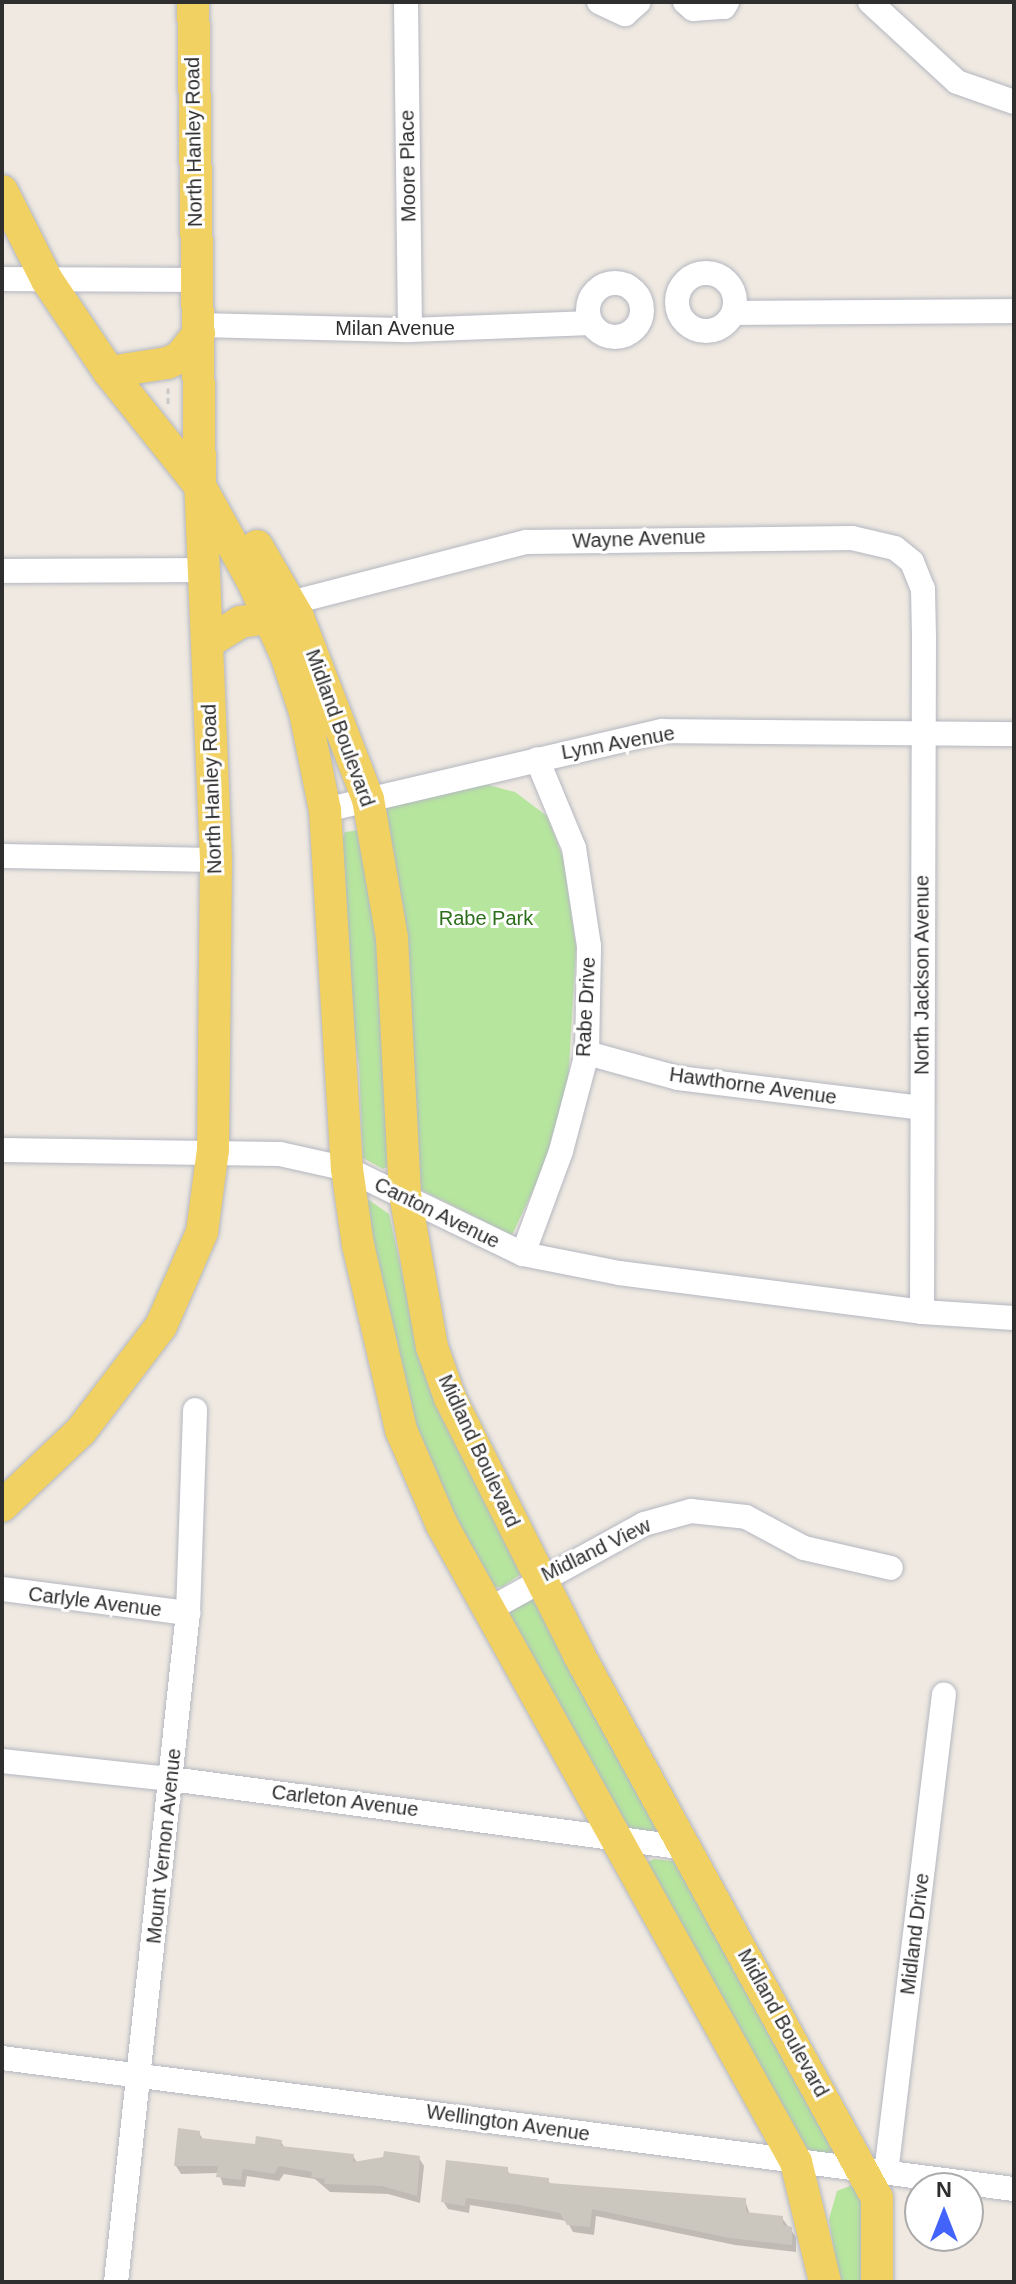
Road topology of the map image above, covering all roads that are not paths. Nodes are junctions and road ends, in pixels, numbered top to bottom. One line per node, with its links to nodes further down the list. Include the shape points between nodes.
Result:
1 (193, 2): 12 (main road, North Hanley Road)
2 (406, 2): 17 (street, Moore Place)
3 (599, 2): 4 (street, via 625,14)
4 (639, 2)
5 (685, 2): 6 (street, via 693,9 724,7)
6 (727, 2)
7 (870, 2): 8 (street, via 957,82)
8 (1014, 102)
9 (2, 191): 11 (main road, Midland Boulevard)
10 (2, 279): 11 (street)
11 (47, 280): 12 (street); 18 (main road, Midland Boulevard)
12 (196, 280): 16 (main road, North Hanley Road)
13 (1014, 311): 14 (street)
14 (734, 313)
15 (591, 323): 17 (street, Milan Avenue)
16 (199, 329): 17 (street, Milan Avenue); 18 (main road, via 179,358); 19 (main road, North Hanley Road)
17 (410, 330)
18 (109, 372): 19 (main road, Midland Boulevard)
19 (200, 486): 20 (main road, North Hanley Road); 22 (main road, Midland Boulevard)
20 (204, 570): 21 (street); 24 (main road, North Hanley Road)
21 (2, 571)
22 (280, 611): 23 (street, Wayne Avenue, via 526,542 852,538 895,548 912,562 923,589); 24 (main road, via 240,622); 28 (main road, Midland Boulevard); 29 (main road, Midland Boulevard)
23 (924, 638): 25 (street, North Jackson Avenue)
24 (207, 643): 31 (main road, North Hanley Road)
25 (923, 734): 26 (street, Lynn Avenue); 27 (street, Lynn Avenue, via 662,731); 33 (street, North Jackson Avenue)
26 (1014, 734)
27 (537, 759): 28 (street, Lynn Avenue); 32 (street, Rabe Drive, via 574,848 589,946)
28 (368, 799): 29 (street, Lynn Avenue); 37 (main road, Midland Boulevard, via 392,938)
29 (325, 810): 36 (main road, Midland Boulevard)
30 (2, 856): 31 (street)
31 (216, 860): 35 (main road, North Hanley Road)
32 (587, 1053): 33 (street, Hawthorne Avenue, via 678,1078); 38 (street, Rabe Drive, via 561,1151)
33 (921, 1108): 39 (street, North Jackson Avenue)
34 (2, 1150): 35 (street, Canton Avenue)
35 (213, 1150): 36 (street, Canton Avenue, via 280,1154); 42 (main road, North Hanley Road, via 202,1232 180,1293 161,1326 81,1431)
36 (347, 1169): 37 (street, Canton Avenue); 46 (main road, Midland Boulevard, via 358,1245 401,1430 442,1525)
37 (405, 1194): 38 (street, Canton Avenue, via 458,1226); 44 (main road, Midland Boulevard, via 436,1359 450,1398)
38 (523, 1254): 39 (street, Canton Avenue, via 619,1273)
39 (922, 1312): 40 (street, Canton Avenue)
40 (1014, 1318)
41 (195, 1410): 47 (street, Mount Vernon Avenue)
42 (2, 1506)
43 (891, 1568): 44 (street, Midland View, via 804,1548 746,1517 691,1511 644,1524)
44 (540, 1577): 46 (street, Midland View); 52 (main road, Midland Boulevard)
45 (2, 1589): 47 (street, Carlyle Avenue)
46 (490, 1609): 51 (main road, Midland Boulevard)
47 (188, 1613): 50 (street, Mount Vernon Avenue)
48 (944, 1695): 56 (street, Midland Drive)
49 (2, 1761): 50 (street, Carleton Avenue)
50 (171, 1779): 51 (street, Carleton Avenue); 54 (street, Mount Vernon Avenue)
51 (618, 1840): 52 (street, Carleton Avenue); 55 (main road, Midland Boulevard)
52 (687, 1848): 56 (main road, Midland Boulevard)
53 (2, 2058): 54 (street, Wellington Avenue)
54 (140, 2074): 55 (street, Wellington Avenue); 58 (street, Mount Vernon Avenue)
55 (796, 2162): 56 (street, Wellington Avenue); 59 (main road, Midland Boulevard)
56 (874, 2171): 57 (street, Wellington Avenue); 60 (main road, Midland Boulevard)
57 (1014, 2189)
58 (116, 2282)
59 (825, 2282)
60 (877, 2282)

